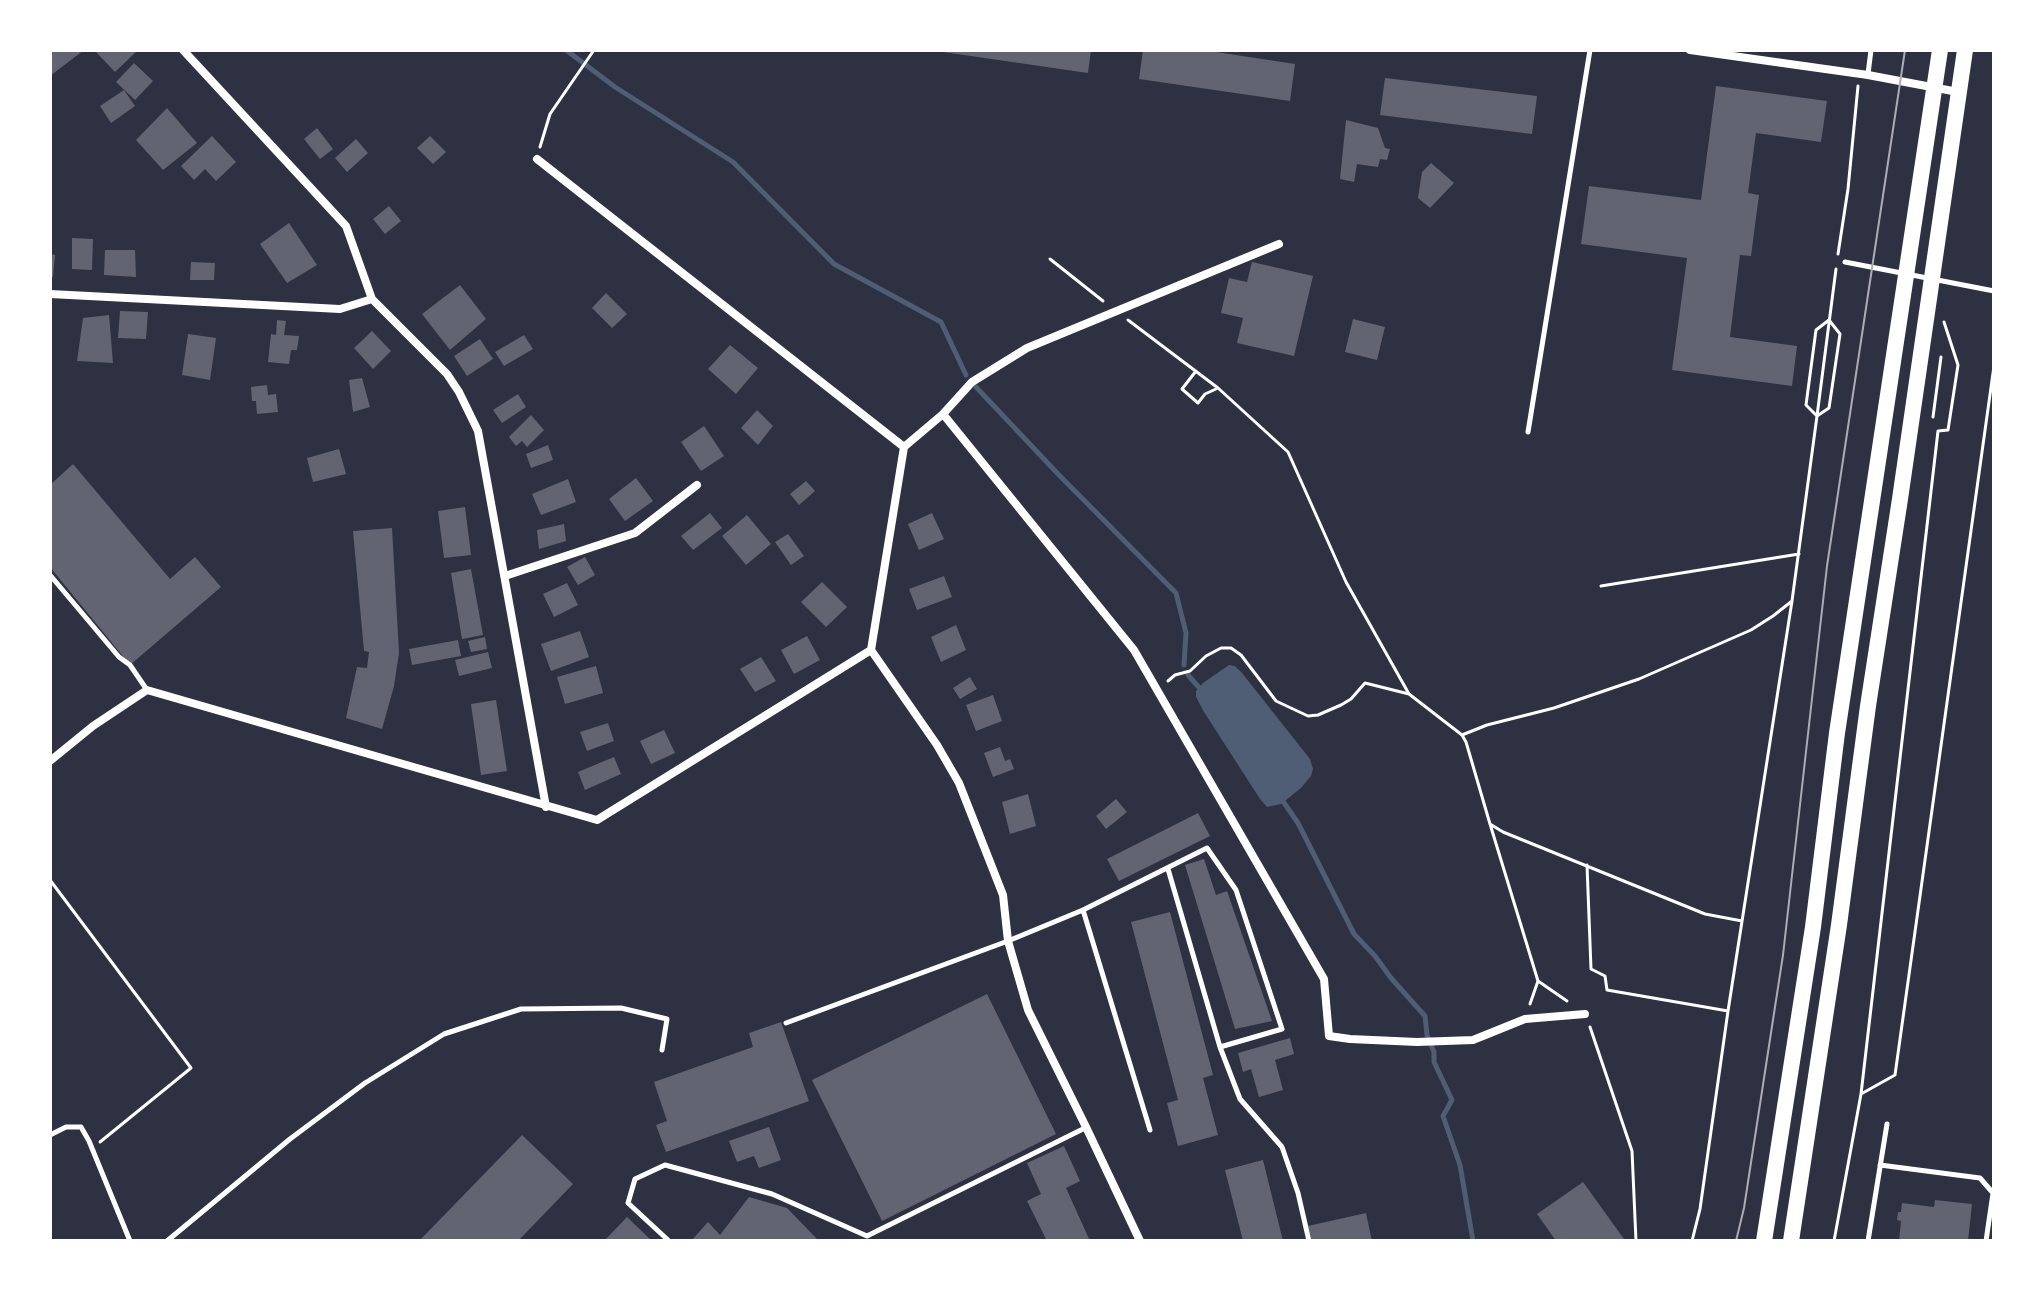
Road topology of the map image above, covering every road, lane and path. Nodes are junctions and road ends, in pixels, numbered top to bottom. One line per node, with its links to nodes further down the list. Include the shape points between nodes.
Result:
1 (183, 50): 20 (street, via 346,226)
2 (1590, 50): 31 (lane)
3 (1690, 50): 8 (street)
4 (1871, 50): 8 (lane)
5 (1940, 50): 9 (main road)
6 (1965, 50): 10 (main road)
7 (592, 52): 11 (path, via 550,114)
8 (1864, 74): 9 (street); 12 (path)
9 (1934, 88): 10 (street); 16 (main road)
10 (1959, 92): 17 (main road)
11 (537, 159): 32 (street)
12 (1848, 189)
13 (1279, 244): 21 (street)
14 (1050, 259): 21 (path)
15 (1845, 262): 16 (lane)
16 (1906, 274): 17 (lane); 74 (main road)
17 (1932, 278): 18 (lane); 75 (main road)
18 (1994, 291)
19 (50, 294): 20 (street, via 340,309)
20 (372, 299): 36 (street, via 447,374 478,431)
21 (1115, 311): 26 (path); 28 (street, via 1027,348 972,382)
22 (1945, 323): 60 (path, via 1958,365 1948,430 1938,431)
23 (1827, 339): 29 (path)
24 (1941, 357): 30 (path)
25 (1994, 366): 60 (path, via 1895,1075)
26 (1196, 371): 27 (path); 27 (path, via 1182,389 1198,403)
27 (1218, 388): 42 (path, via 1288,452 1346,582)
28 (943, 414): 32 (street); 41 (street, via 1134,650)
29 (1817, 416): 29 (path, via 1806,405 1816,330 1829,320 1840,334 1829,408); 34 (path)
30 (1933, 417)
31 (1528, 432)
32 (904, 447): 39 (street)
33 (697, 485): 36 (street, via 635,533)
34 (1799, 553): 37 (path); 38 (path)
35 (50, 575): 40 (lane)
36 (505, 576): 45 (street)
37 (1601, 586)
38 (1792, 601): 43 (path, via 1751,630 1651,674); 51 (path)
39 (871, 650): 45 (street, via 597,820); 52 (street, via 959,783 1003,895)
40 (147, 690): 44 (street); 45 (street)
41 (1157, 691): 42 (path, via 1206,656 1231,648 1276,701 1308,716 1351,699 1365,683); 56 (street, via 1324,979 1329,1036 1473,1040)
42 (1409, 694): 43 (path)
43 (1462, 735): 46 (path)
44 (50, 761)
45 (546, 807)
46 (1490, 824): 47 (path); 53 (path)
47 (1587, 865): 51 (path, via 1705,914); 54 (path, via 1591,969 1605,976 1607,990)
48 (1168, 869): 50 (lane); 58 (lane); 58 (lane, via 1207,848 1236,890 1282,1029)
49 (50, 880): 65 (path, via 191,1068)
50 (1083, 910): 52 (lane); 63 (lane)
51 (1742, 921): 54 (path)
52 (1008, 941): 57 (lane); 62 (street, via 1028,1010)
53 (1538, 981): 55 (path); 56 (path)
54 (1728, 1011): 73 (path)
55 (1585, 1014): 56 (street); 72 (path, via 1632,1151)
56 (1525, 1019)
57 (786, 1023)
58 (1220, 1047): 71 (lane, via 1240,1099 1282,1147)
59 (662, 1050): 68 (lane, via 667,1019 621,1008 521,1009 444,1034 365,1083 290,1139)
60 (1861, 1094): 76 (path)
61 (1887, 1124): 66 (lane)
62 (1086, 1127): 69 (lane, via 867,1236 772,1194 665,1165 635,1179 628,1203); 70 (street)
63 (1150, 1130)
64 (50, 1135): 65 (lane, via 81,1127)
65 (92, 1149): 67 (lane)
66 (1880, 1165): 77 (lane); 78 (lane, via 1980,1178 1993,1193)
67 (130, 1241)
68 (167, 1241)
69 (669, 1241)
70 (1140, 1241)
71 (1309, 1241)
72 (1636, 1241)
73 (1692, 1241)
74 (1764, 1241)
75 (1791, 1241)
76 (1834, 1241)
77 (1868, 1241)
78 (1986, 1241)

